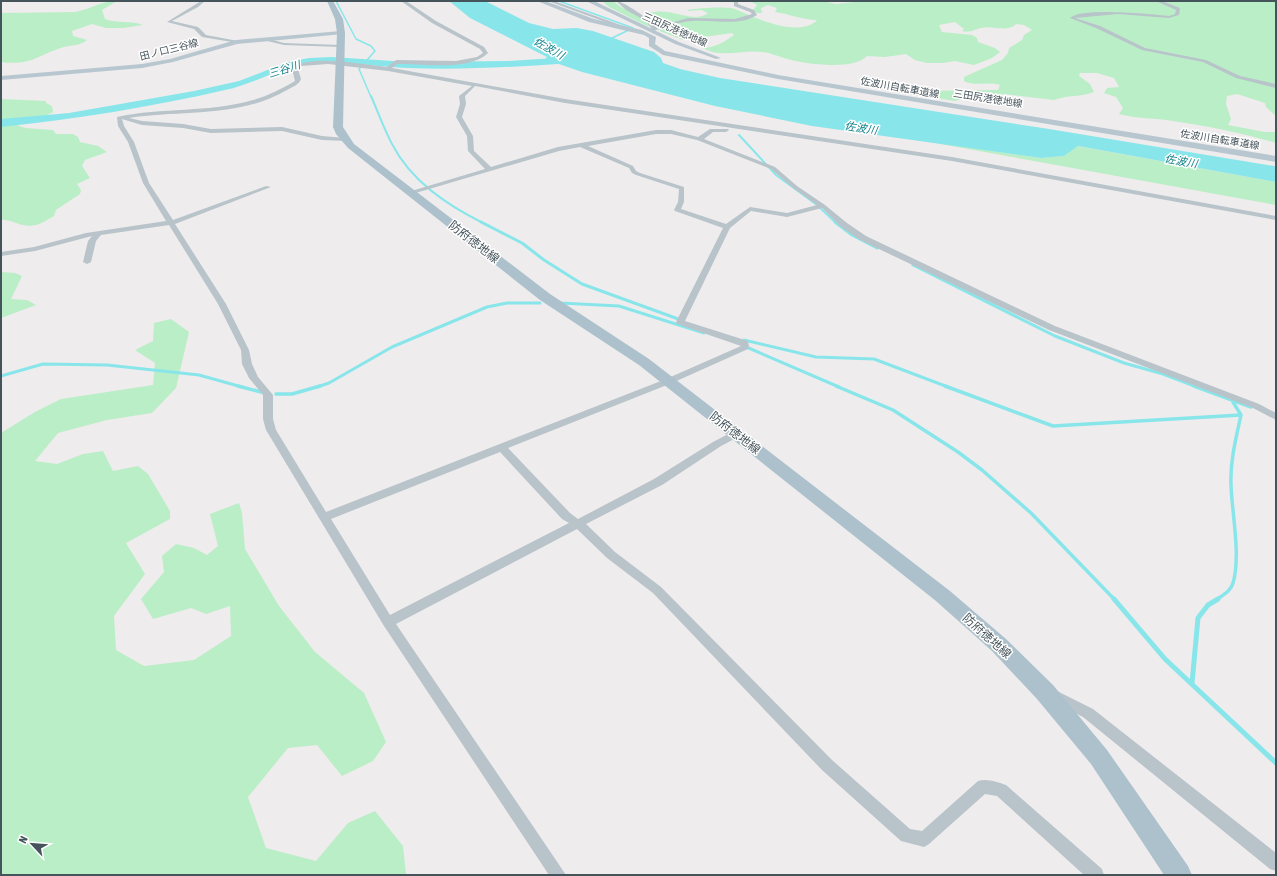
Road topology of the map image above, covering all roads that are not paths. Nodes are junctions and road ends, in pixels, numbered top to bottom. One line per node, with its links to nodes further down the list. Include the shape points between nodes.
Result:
1 (203, 1): 15 (street, via 169,22 196,28 204,36)
2 (330, 1): 13 (main road, via 339,19)
3 (402, 1): 18 (street, via 482,48 486,53 477,59 462,62 400,62)
4 (540, 1): 10 (main road, 佐波川自転車道線, via 599,24)
5 (550, 1): 10 (street)
6 (589, 1): 11 (main road, 三田尻港徳地線)
7 (618, 1): 11 (street, via 623,7 650,19)
8 (736, 1): 11 (street, via 736,5 752,11 755,15 733,20 691,19)
9 (1158, 1): 21 (street, via 1178,9 1178,15 1161,17 1111,14 1072,18 1144,49 1204,62 1238,78)
10 (625, 27): 12 (main road, 佐波川自転車道線)
11 (652, 29): 12 (street); 23 (main road, 三田尻港徳地線, via 706,54 753,67)
12 (637, 31): 23 (main road, 佐波川自転車道線, via 653,37 651,45 663,53 778,78)
13 (341, 33): 14 (main road, 田ノ口三谷線); 16 (main road)
14 (265, 39): 15 (main road, 田ノ口三谷線); 16 (street, via 284,44)
15 (236, 42): 19 (main road, 田ノ口三谷線, via 170,61 142,66)
16 (340, 46): 17 (main road)
17 (339, 61): 18 (street); 24 (street, via 299,65 295,69 297,82 258,102); 31 (main road, via 338,127)
18 (391, 66): 20 (street)
19 (1, 78)
20 (457, 80): 22 (street); 28 (street, via 565,101)
21 (1276, 86)
22 (474, 87): 26 (street, via 549,102); 36 (street, via 462,96 463,104 459,117 470,136 471,151)
23 (908, 97): 25 (main road, 佐波川自転車道線); 27 (main road, 三田尻港徳地線)
24 (119, 118): 31 (street, via 211,131 282,129); 41 (street, via 146,183)
25 (1088, 129): 27 (street); 29 (main road, 佐波川自転車道線)
26 (737, 130): 28 (street); 30 (street, via 712,130); 35 (street)
27 (1114, 130): 29 (street); 34 (main road, 三田尻港徳地線)
28 (774, 132): 33 (street)
29 (1138, 136): 34 (main road, 佐波川自転車道線)
30 (699, 139): 32 (street, via 663,132); 39 (street, via 769,166)
31 (345, 140): 38 (main road, 防府徳地線)
32 (581, 145): 36 (street, via 558,148); 43 (street, via 631,167 638,174 682,188 681,202 677,210)
33 (892, 150): 35 (street); 40 (street)
34 (1276, 157)
35 (923, 158): 42 (street)
36 (489, 169): 38 (street)
37 (268, 187): 41 (street)
38 (410, 193): 47 (main road, 防府徳地線, via 545,297)
39 (820, 207): 43 (street, via 787,215 750,209); 48 (street, via 863,238 1052,328 1256,406)
40 (1276, 218)
41 (170, 223): 44 (street); 51 (street, via 222,304 246,350 247,364 268,396 270,430)
42 (1276, 223)
43 (727, 227): 47 (street, via 680,322 746,345)
44 (98, 234): 45 (street); 46 (street, via 92,241)
45 (1, 254)
46 (87, 262)
47 (669, 381): 49 (main road, 防府徳地線); 50 (street)
48 (1276, 417)
49 (736, 434): 52 (street, via 658,482); 54 (main road, 防府徳地線, via 943,596 1000,645)
50 (502, 448): 51 (street); 52 (street)
51 (324, 518): 53 (street)
52 (577, 525): 53 (street); 57 (street, via 663,596 826,764 906,836 924,839 983,786 1002,790)
53 (388, 622): 56 (street)
54 (1045, 692): 55 (street, via 1088,712); 58 (main road, 防府徳地線, via 1099,757)
55 (1276, 863)
56 (558, 875)
57 (1096, 875)
58 (1179, 875)

